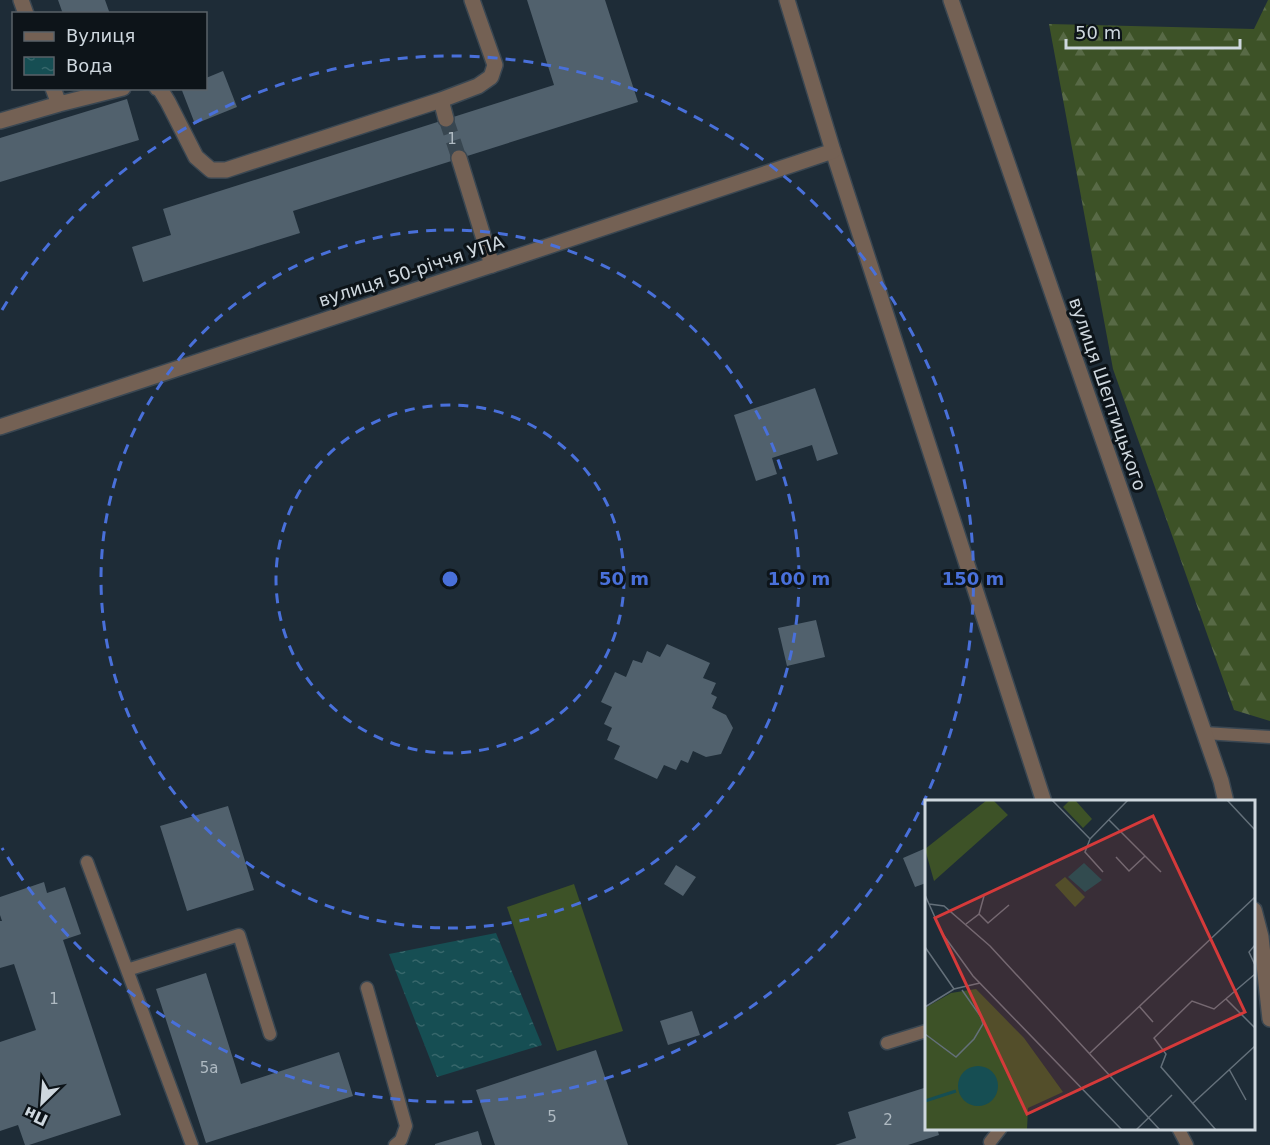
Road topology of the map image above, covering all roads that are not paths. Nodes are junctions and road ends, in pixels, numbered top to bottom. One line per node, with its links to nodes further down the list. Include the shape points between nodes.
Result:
1 (472, 0): 7 (street, via 495,64 493,71 478,86)
2 (787, 0): 11 (street)
3 (951, 0): 15 (street, вулиця Шептицького)
4 (54, 90): 8 (street)
5 (115, 90): 8 (street)
6 (161, 90): 7 (street, via 195,157 211,170 226,170)
7 (441, 100): 9 (street)
8 (59, 104): 10 (street)
9 (446, 119)
10 (0, 121)
11 (833, 151): 13 (street, вулиця 50-річчя УПА); 17 (street)
12 (459, 159): 13 (street)
13 (492, 265): 14 (street, вулиця 50-річчя УПА)
14 (0, 427)
15 (1204, 733): 16 (lane); 18 (street, вулиця Шептицького)
16 (1270, 737)
17 (1044, 800)
18 (1226, 800)
19 (87, 862): 21 (lane)
20 (1255, 914): 23 (street)
21 (127, 970): 25 (lane, via 239,935); 30 (lane)
22 (367, 988): 31 (lane, via 406,1126)
23 (1270, 1019)
24 (925, 1032): 26 (lane)
25 (270, 1034)
26 (887, 1043)
27 (999, 1130): 29 (lane)
28 (1179, 1130): 32 (lane)
29 (990, 1142)
30 (192, 1145)
31 (395, 1145)
32 (1186, 1145)

